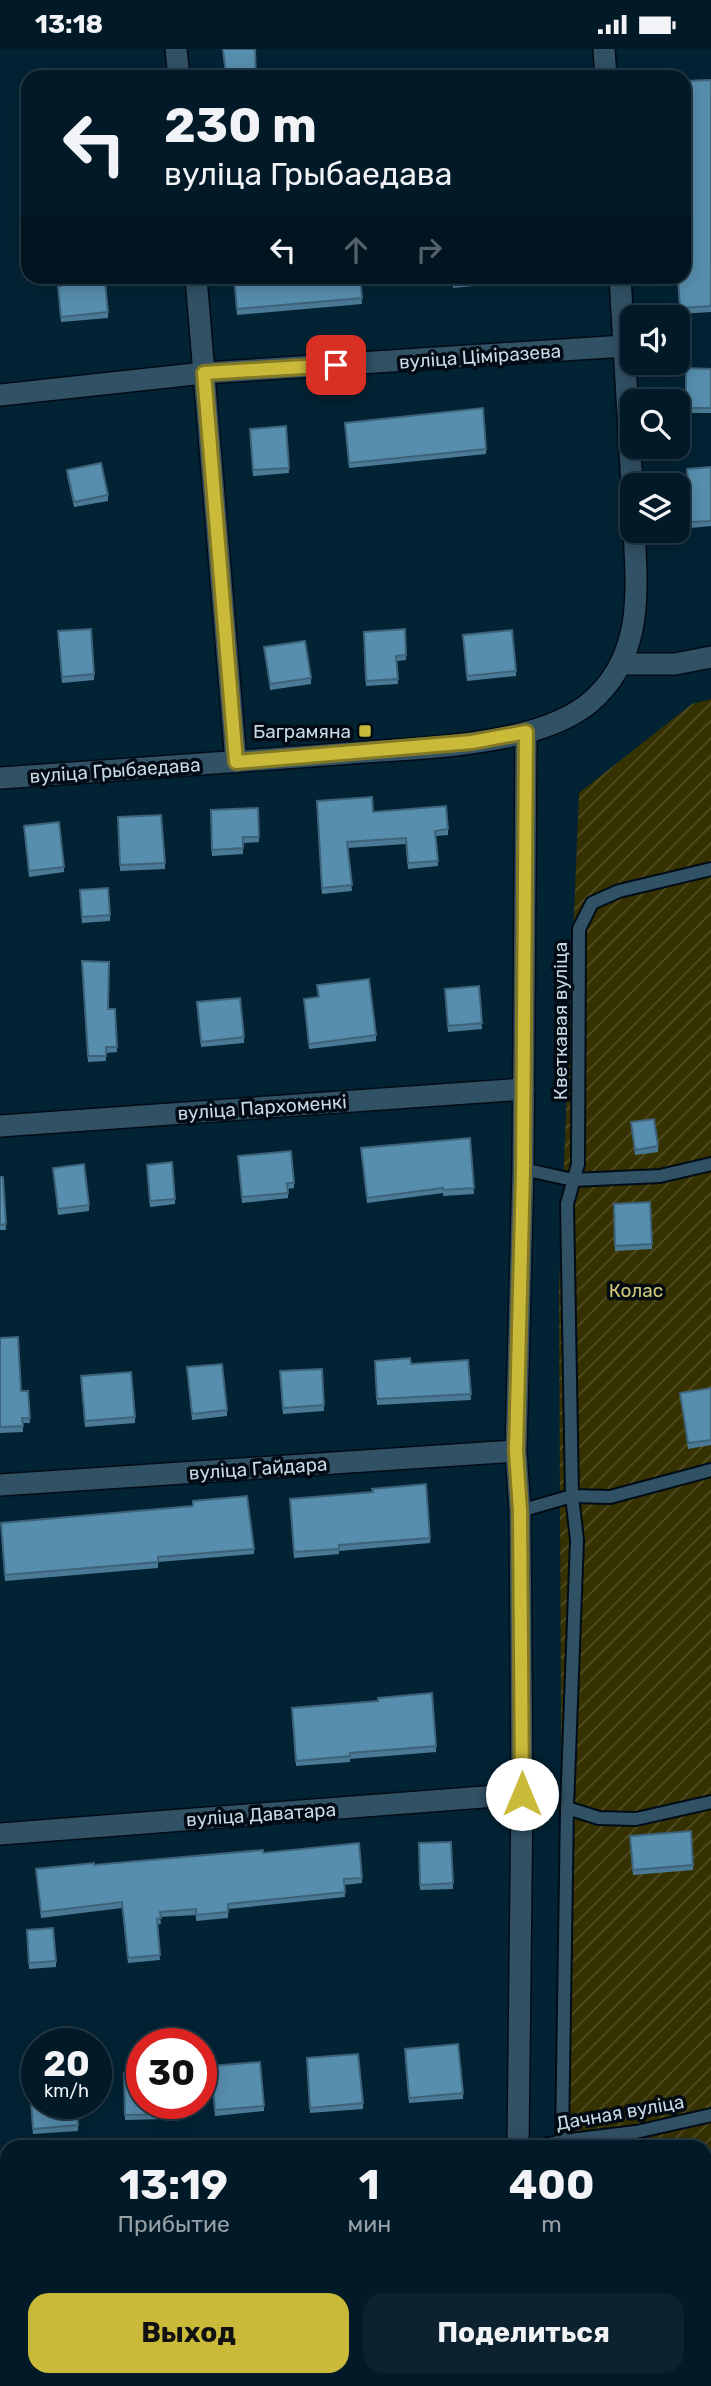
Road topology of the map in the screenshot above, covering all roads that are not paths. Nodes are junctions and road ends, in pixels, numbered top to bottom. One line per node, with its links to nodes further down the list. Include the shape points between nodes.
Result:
1 (176, 49): 3 (street)
2 (604, 49): 4 (street)
3 (178, 70)
4 (606, 70)
5 (197, 284): 9 (street)
6 (621, 284): 7 (street)
7 (622, 305)
8 (620, 346): 9 (street, вуліца Ціміразева)
9 (204, 373): 11 (street, вуліца Ціміразева); 17 (street)
10 (626, 375): 12 (street)
11 (0, 395)
12 (631, 473)
13 (636, 543): 15 (street, вуліца Грыбаедава, via 638,592 633,631)
14 (711, 657): 15 (street, via 675,664)
15 (622, 664): 16 (street, вуліца Грыбаедава, via 598,696 562,721)
16 (526, 732): 17 (street, вуліца Грыбаедава, via 472,742); 20 (street)
17 (236, 762): 18 (street, вуліца Грыбаедава)
18 (0, 778)
19 (711, 869): 24 (lane, Кветкавая вуліца, via 619,891 592,903 579,929 578,1164)
20 (524, 1089): 21 (street, вуліца Пархоменкі); 23 (street)
21 (0, 1126)
22 (711, 1164): 24 (lane, via 660,1176)
23 (523, 1169): 24 (lane); 25 (street)
24 (573, 1180): 28 (lane, Кветкавая вуліца, via 566,1232)
25 (516, 1451): 27 (street, вуліца Гайдара); 29 (street)
26 (711, 1470): 28 (lane, via 610,1497)
27 (0, 1486)
28 (572, 1496): 29 (lane); 32 (lane, Кветкавая вуліца, via 577,1540)
29 (520, 1511): 30 (street)
30 (522, 1794): 33 (street, вуліца Даватара); 35 (street)
31 (711, 1802): 32 (lane, via 636,1819 599,1818)
32 (567, 1808): 36 (lane, Кветкавая вуліца)
33 (0, 1834)
34 (711, 2115): 37 (lane, Дачная вуліца, via 636,2132)
35 (518, 2140)
36 (562, 2140)
37 (570, 2140)

